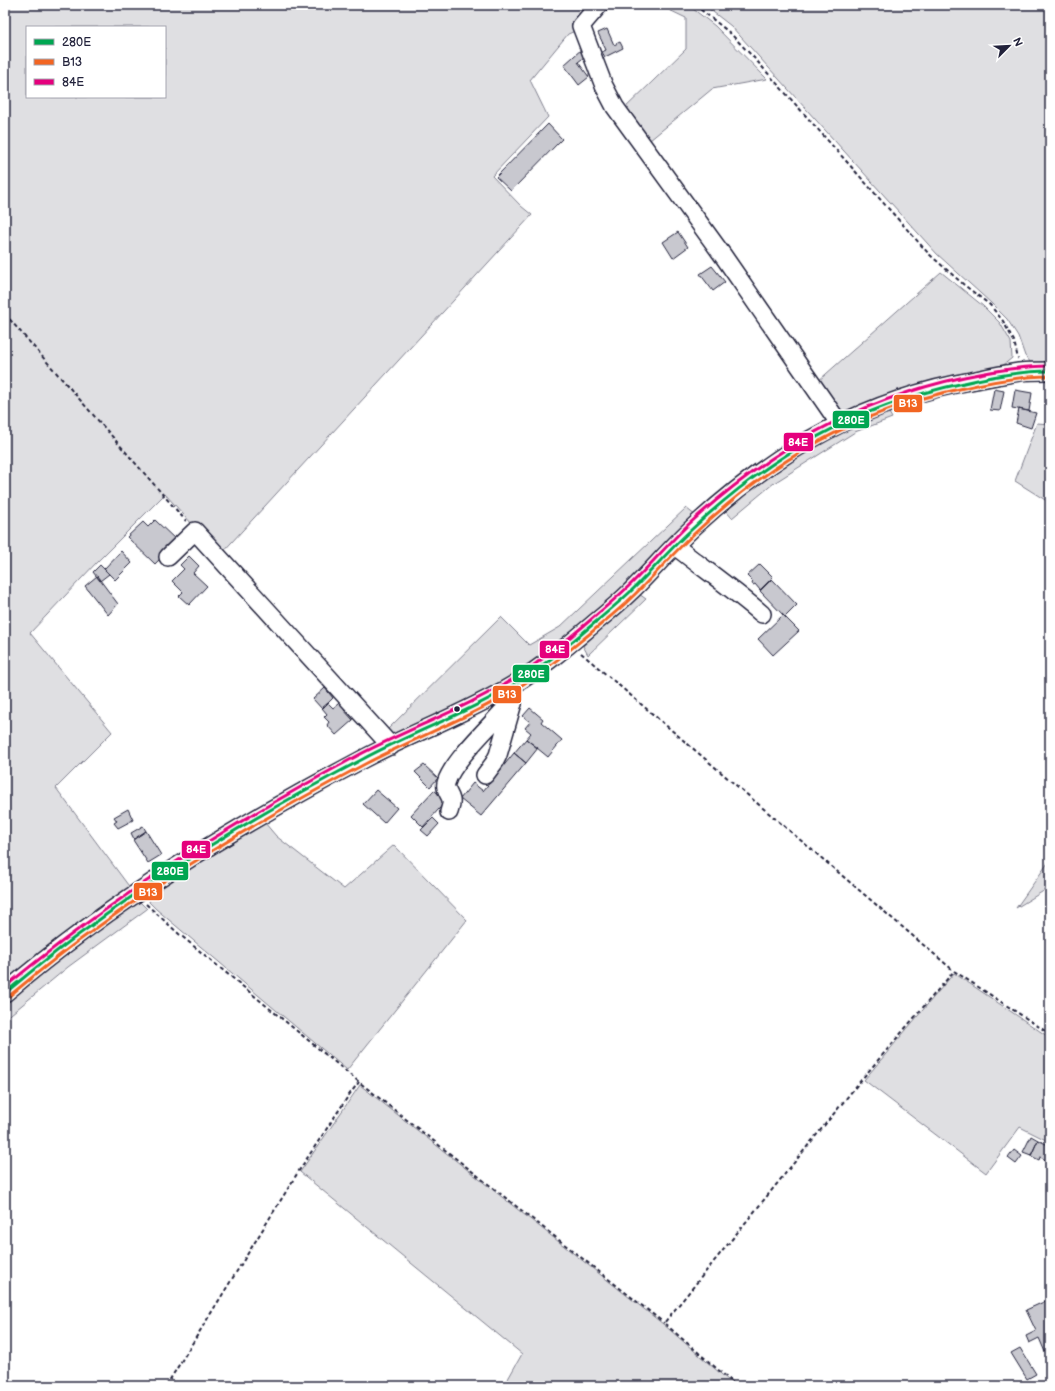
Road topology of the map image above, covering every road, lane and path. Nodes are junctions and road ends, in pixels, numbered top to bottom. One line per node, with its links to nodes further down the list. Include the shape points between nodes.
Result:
1 (599, 5): 6 (street, via 581,26 604,86 615,107 721,252)
2 (695, 5): 4 (path, via 730,33 756,60 929,254 990,305 1014,341)
3 (5, 314): 7 (path)
4 (1021, 371): 5 (street); 6 (street, via 949,384 893,401)
5 (1050, 371)
6 (839, 423): 8 (street, via 754,475 698,522)
7 (195, 531): 9 (street); 14 (street)
8 (675, 546): 10 (street); 11 (street, via 628,594)
9 (168, 557)
10 (762, 614)
11 (571, 644): 12 (street); 18 (path)
12 (514, 685): 13 (street, via 515,696); 14 (street)
13 (512, 704): 15 (street, via 498,755); 16 (street, via 467,751 449,776 446,785 446,791 451,799)
14 (391, 746): 17 (street, via 260,817)
15 (485, 775)
16 (449, 812)
17 (135, 894): 19 (street, via 42,962); 21 (path, via 179,934)
18 (954, 971): 20 (path); 22 (path, via 862,1079)
19 (5, 993)
20 (1050, 1034)
21 (359, 1082): 22 (path); 23 (path, via 300,1169)
22 (664, 1323): 24 (path)
23 (166, 1386)
24 (737, 1386)

